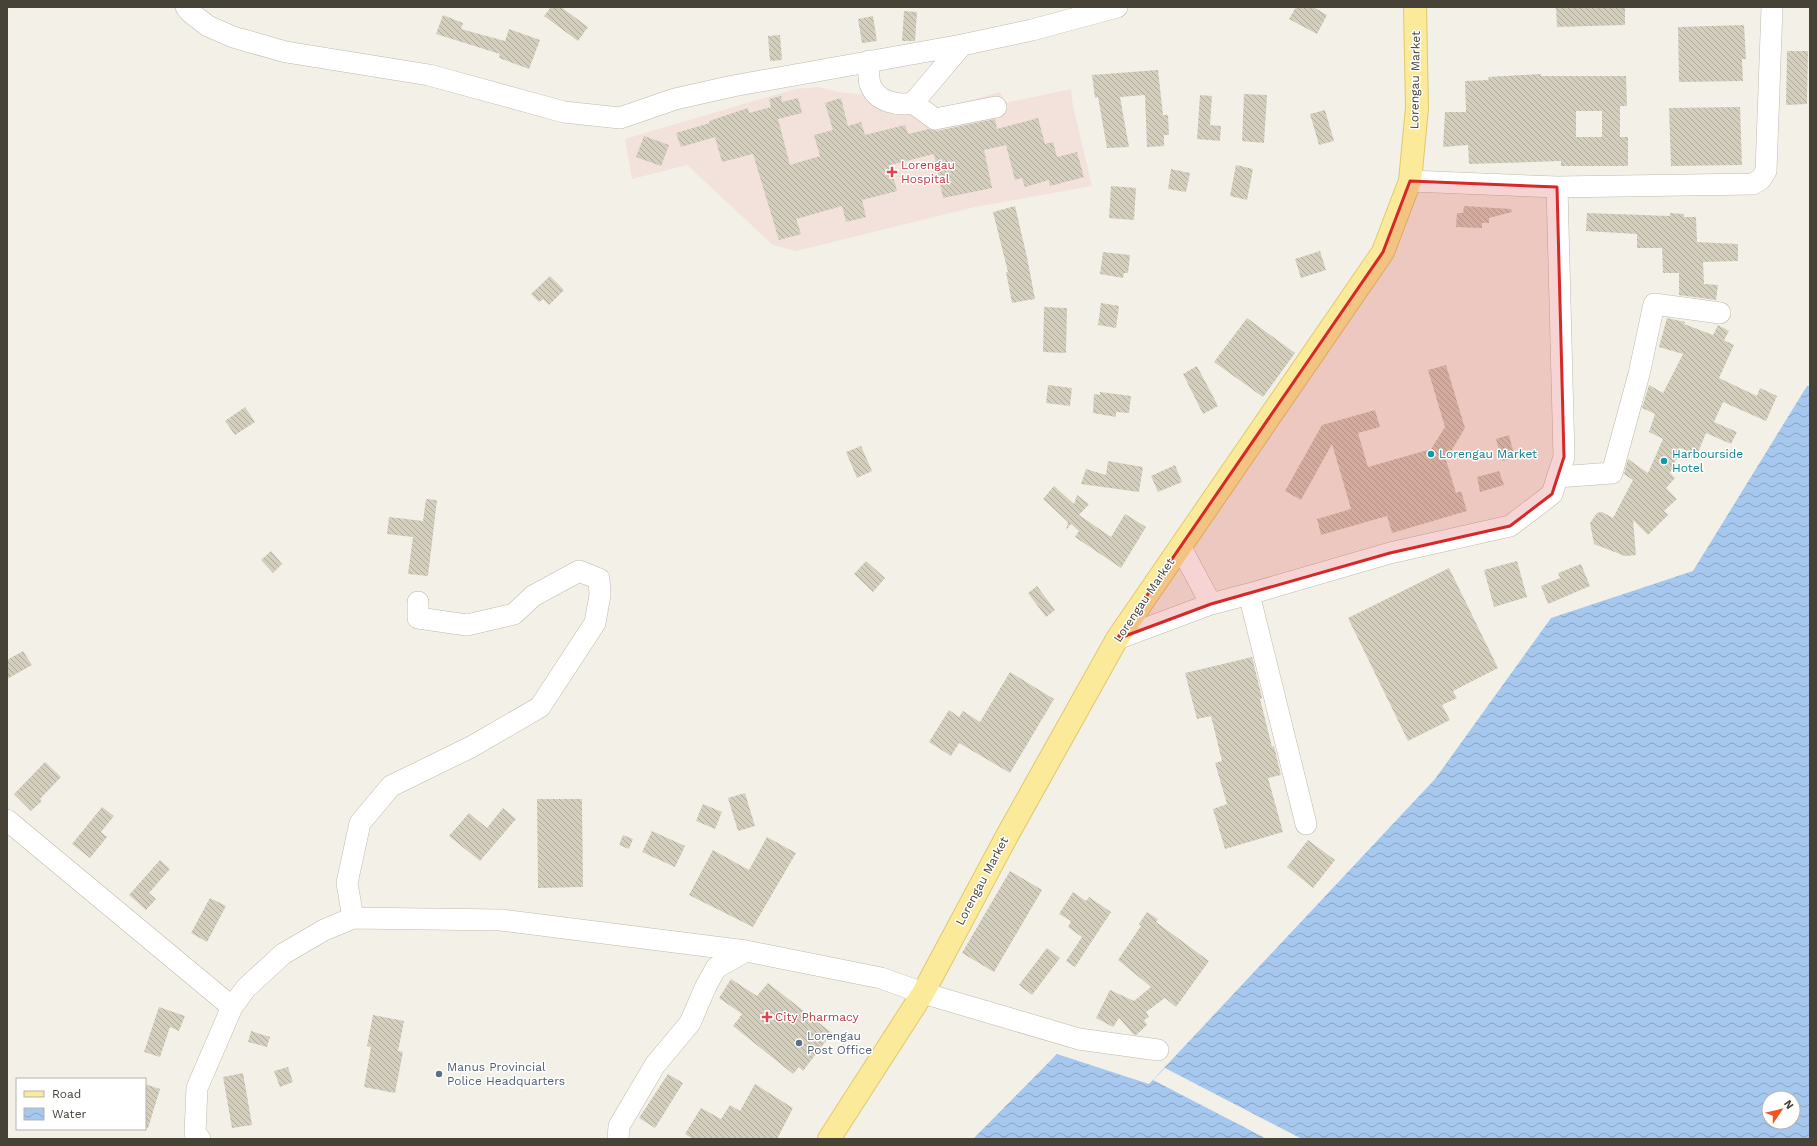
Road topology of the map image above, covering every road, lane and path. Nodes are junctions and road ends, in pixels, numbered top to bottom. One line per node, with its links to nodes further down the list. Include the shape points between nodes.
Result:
1 (186, 7): 6 (street, via 208,26 233,37 286,52 429,75 564,112 620,118 675,99)
2 (1117, 7): 5 (street, via 1032,30)
3 (1415, 7): 9 (main road, Lorengau Market, via 1417,108)
4 (1772, 7): 10 (street, via 1766,171 1761,179 1753,184)
5 (962, 45): 6 (street); 7 (street)
6 (868, 61): 7 (street, via 869,82 877,94 894,104)
7 (914, 103): 8 (street, via 935,119)
8 (996, 107)
9 (1410, 181): 10 (street); 13 (main road, Lorengau Market, via 1383,252)
10 (1556, 187): 12 (street, via 1564,457)
11 (1720, 313): 12 (street, via 1654,304 1639,374 1612,473)
12 (1557, 477): 14 (street, via 1552,494 1510,526 1390,553)
13 (1180, 546): 16 (street); 17 (main road, Lorengau Market)
14 (1249, 594): 16 (street); 19 (street)
15 (418, 602): 20 (street, via 418,618 467,625 514,614 533,596 579,571 599,579 600,595 595,623 540,707 471,747 391,786 360,823 347,883)
16 (1211, 604): 17 (street)
17 (1117, 639): 22 (main road, Lorengau Market)
18 (7, 820): 23 (street)
19 (1306, 824)
20 (353, 918): 21 (street, via 501,920); 23 (street, via 324,930 283,954 246,988)
21 (746, 951): 22 (street, via 881,978); 26 (street, via 716,968 690,1023 655,1065 619,1126)
22 (922, 992): 24 (street, via 1079,1039); 27 (main road, Lorengau Market)
23 (232, 1007): 25 (street, via 197,1088 194,1133)
24 (1158, 1050)
25 (200, 1139)
26 (618, 1139)
27 (829, 1139)

